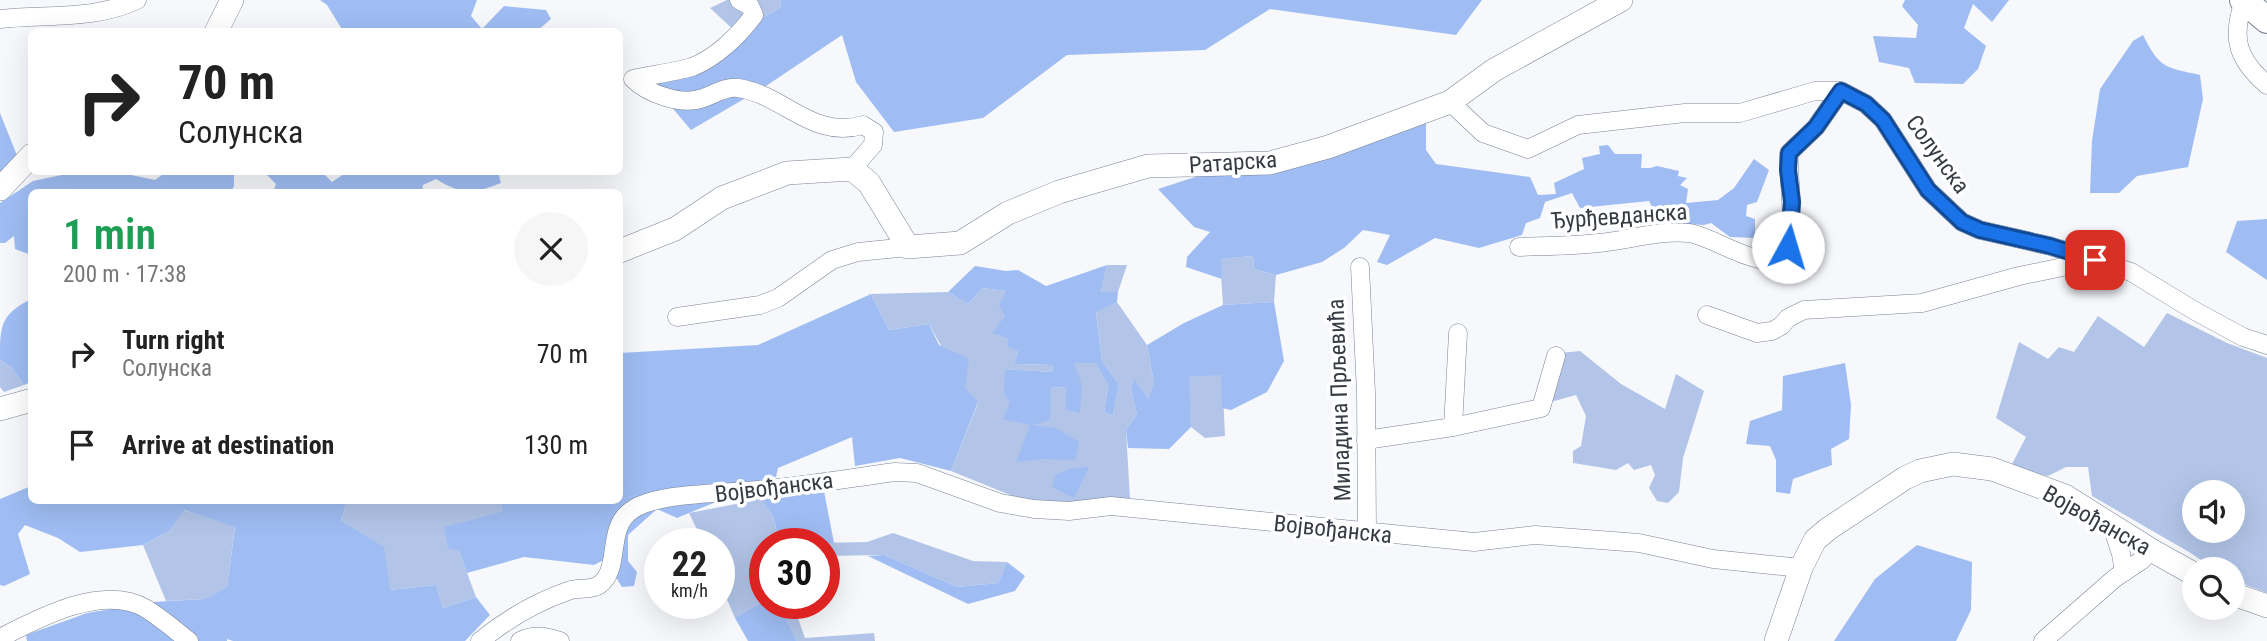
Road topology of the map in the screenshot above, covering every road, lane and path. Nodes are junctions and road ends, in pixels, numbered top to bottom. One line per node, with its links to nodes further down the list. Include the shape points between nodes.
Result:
1 (137, 0): 6 (street, via 87,14)
2 (232, 0): 8 (street)
3 (739, 0): 9 (street, via 750,6 754,15 707,59)
4 (1621, 0): 12 (street, Ратарска, via 1494,70)
5 (2243, 0): 7 (main road); 10 (street, via 2236,27 2238,47)
6 (0, 19)
7 (2267, 20)
8 (218, 28)
9 (626, 84): 14 (street, via 688,102 735,87 785,105 833,130 863,125 874,132 873,145)
10 (2267, 85)
11 (1841, 91): 12 (street, via 1815,91 1740,113 1685,113 1578,125 1528,149 1483,133); 17 (street, Ђурђевданска, via 1816,127 1789,153 1790,233 1788,247 1776,259 1759,260 1687,233); 19 (street, Солунска, via 1866,104 1883,120 1928,190 1962,222)
12 (1450, 102): 16 (street, Ратарска, via 1270,163 1149,166 1059,192 1008,213 960,243)
13 (28, 159): 15 (street)
14 (852, 169): 16 (street, via 869,183); 18 (street, via 787,173 722,198 675,229)
15 (0, 189)
16 (908, 247): 22 (street, Ратарска, via 858,251 832,260 760,306)
17 (1518, 247)
18 (623, 250)
19 (2095, 260): 21 (street, via 1922,303 1804,310 1772,331 1757,332); 24 (street, Солунска, via 2131,272 2243,337)
20 (1360, 267): 29 (street, Миладина Прљевића)
21 (1707, 315)
22 (677, 317)
23 (1458, 333): 28 (street)
24 (2267, 345)
25 (1556, 356): 28 (street, via 1541,408)
26 (28, 401): 27 (street)
27 (0, 409)
28 (1452, 427): 29 (street)
29 (1367, 440): 31 (street, Миладина Прљевића)
30 (2112, 526): 32 (street, Војвођанска); 34 (street, Војвођанска, via 2065,496 1992,469 1952,464 1905,478 1828,528 1815,540); 35 (street)
31 (1367, 531): 34 (street, Војвођанска, via 1474,542 1535,535 1639,543 1713,559); 40 (street, Војвођанска, via 1111,506 1034,509 1000,503 917,473 895,472 661,499 641,504 618,522 609,570 600,584 543,601)
32 (2151, 550): 33 (street, Војвођанска); 35 (street)
33 (2182, 567)
34 (1801, 568): 43 (street)
35 (2124, 572): 44 (street)
36 (2245, 598): 37 (street)
37 (2267, 606)
38 (0, 638): 39 (street, via 73,606 111,599 144,607)
39 (189, 641)
40 (480, 641)
41 (520, 641): 42 (street, via 531,636)
42 (560, 641)
43 (1776, 641)
44 (2043, 641)

